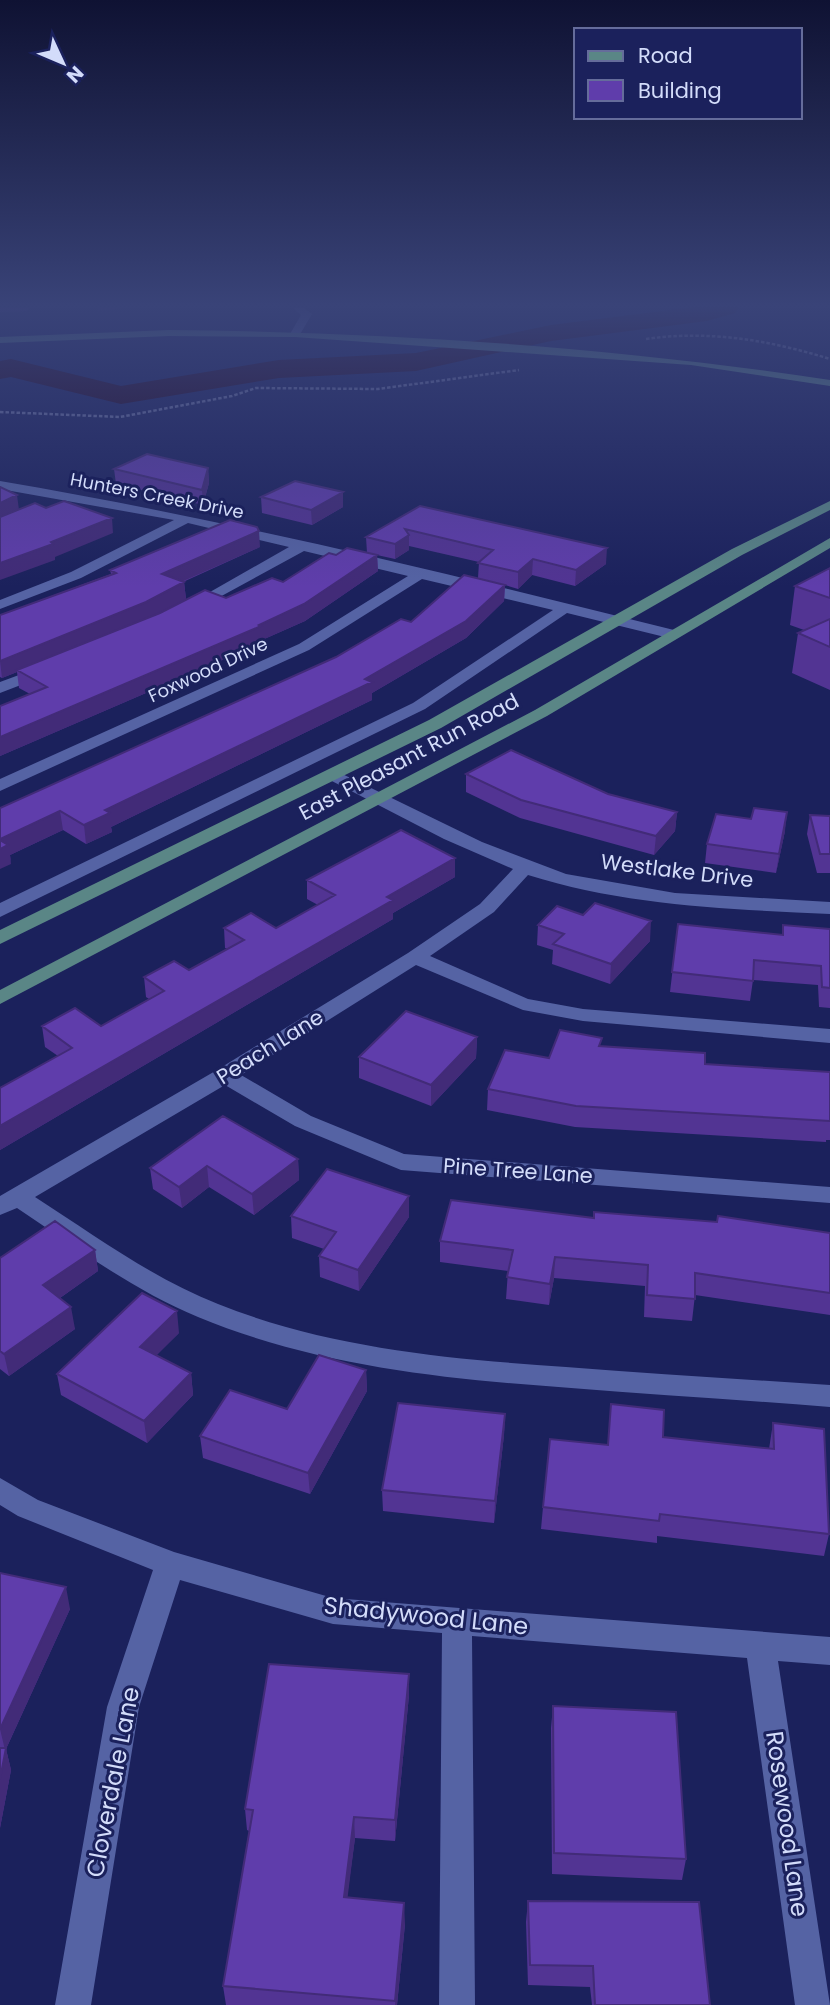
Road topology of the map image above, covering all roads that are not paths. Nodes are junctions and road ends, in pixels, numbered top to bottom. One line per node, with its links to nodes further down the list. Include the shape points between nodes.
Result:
1 (0, 485): 2 (street, Hunters Creek Drive)
2 (64, 498): 4 (street); 5 (street, Hunters Creek Drive)
3 (830, 505): 6 (main road, East Pleasant Run Road)
4 (41, 509)
5 (186, 519): 8 (street, Hunters Creek Drive); 10 (street, via 76,575)
6 (782, 527): 7 (main road); 13 (main road, East Pleasant Run Road)
7 (830, 542): 14 (main road, East Pleasant Run Road)
8 (302, 546): 9 (street, Hunters Creek Drive); 12 (street)
9 (422, 573): 11 (street, Hunters Creek Drive); 18 (street, Foxwood Drive, via 304,647)
10 (0, 605)
11 (566, 607): 13 (street, Hunters Creek Drive); 22 (street, via 419,706)
12 (174, 617)
13 (622, 620): 14 (street, Hunters Creek Drive); 17 (main road, East Pleasant Run Road, via 435,724)
14 (673, 634): 19 (main road, East Pleasant Run Road, via 541,713)
15 (62, 663): 16 (street)
16 (0, 688)
17 (332, 774): 19 (street, Westlake Drive); 23 (main road, East Pleasant Run Road)
18 (0, 786)
19 (380, 798): 20 (street, Westlake Drive); 25 (main road, East Pleasant Run Road)
20 (525, 867): 21 (street, Westlake Drive, via 648,895); 24 (street, Peach Lane, via 487,908)
21 (830, 908)
22 (0, 911)
23 (0, 938)
24 (415, 957): 26 (street, via 535,1006 583,1015); 27 (street, Peach Lane)
25 (0, 998)
26 (830, 1036)
27 (225, 1075): 28 (street, Pine Tree Lane, via 303,1121 401,1162); 29 (street, Peach Lane)
28 (830, 1195)
29 (8, 1202): 30 (street, via 196,1305 286,1337 407,1362)
30 (830, 1396)
31 (0, 1490): 32 (street, Shadywood Lane, via 28,1507)
32 (170, 1563): 33 (street, Shadywood Lane, via 333,1611); 37 (street, Cloverdale Lane, via 123,1707)
33 (457, 1620): 34 (street, Shadywood Lane); 38 (street)
34 (760, 1643): 35 (street, Shadywood Lane); 36 (street, Rosewood Lane)
35 (830, 1651)
36 (818, 2000)
37 (73, 2005)
38 (457, 2005)

